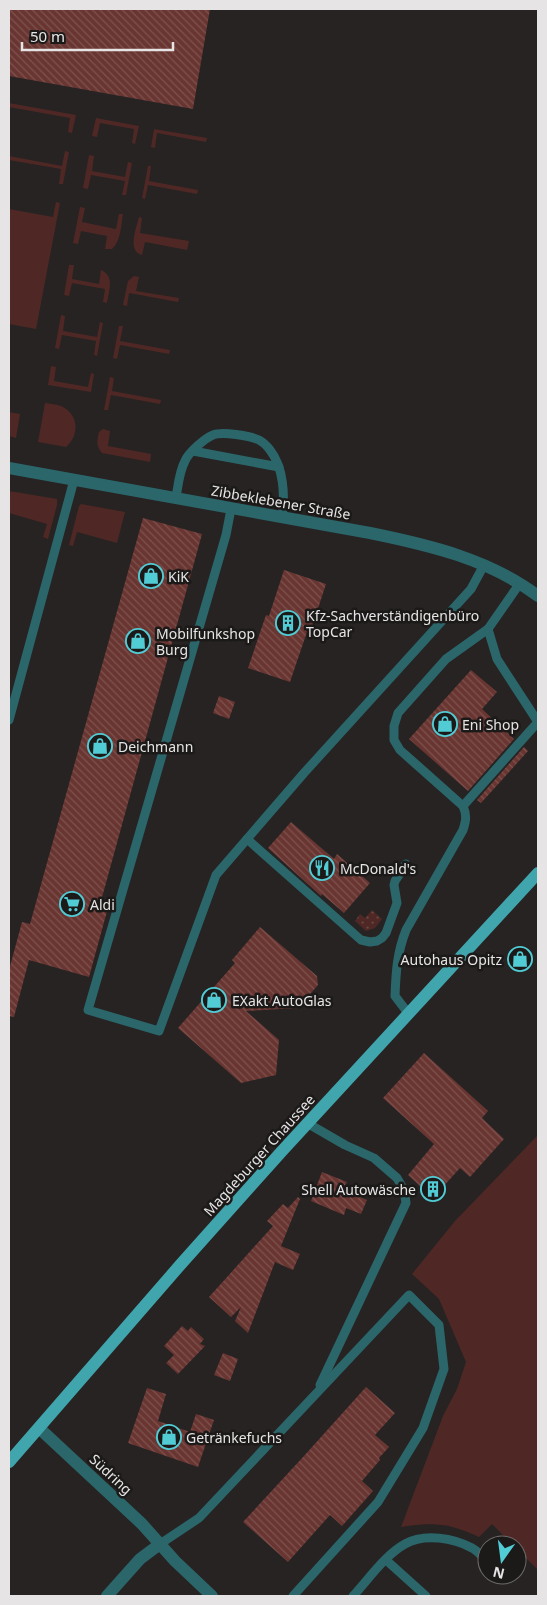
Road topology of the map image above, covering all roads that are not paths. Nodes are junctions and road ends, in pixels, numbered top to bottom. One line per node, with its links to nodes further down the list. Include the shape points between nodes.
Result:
1 (193, 451): 2 (lane); 2 (lane, via 214,434 226,433 258,440 270,450); 5 (lane, via 185,459)
2 (279, 467): 7 (lane, via 284,498)
3 (9, 468): 4 (street, Zibbeklebener Straße)
4 (74, 480): 5 (street, Zibbeklebener Straße); 12 (lane)
5 (176, 498): 6 (street, Zibbeklebener Straße)
6 (231, 509): 7 (street, Zibbeklebener Straße); 14 (lane, via 88,1010 159,1031 216,875)
7 (282, 518): 8 (street, Zibbeklebener Straße, via 424,544)
8 (484, 565): 9 (street, Zibbeklebener Straße); 14 (lane, via 471,588)
9 (520, 583): 10 (street, Zibbeklebener Straße); 11 (lane)
10 (538, 596)
11 (488, 629): 13 (lane, via 497,659 538,722); 13 (lane, via 446,659 398,713 394,726 394,740 400,750)
12 (9, 720)
13 (464, 806): 17 (lane, via 466,820 463,830 406,930 397,958 395,996)
14 (247, 839): 15 (lane, via 360,940 370,942 386,933 397,904 395,880)
15 (406, 864)
16 (538, 872): 17 (main road, Magdeburger Chaussee)
17 (408, 1013): 18 (main road, Magdeburger Chaussee)
18 (307, 1124): 19 (lane, via 374,1158 397,1178 406,1202); 20 (main road, Magdeburger Chaussee)
19 (316, 1394): 22 (lane, via 199,1518); 27 (lane, via 409,1295 439,1325 444,1369 423,1428 378,1502)
20 (39, 1428): 21 (main road, Magdeburger Chaussee); 22 (street, Südring, via 136,1517)
21 (9, 1462)
22 (160, 1544): 25 (street, via 140,1559); 26 (street, Südring)
23 (477, 1552): 24 (lane, via 449,1540 420,1539 406,1543)
24 (386, 1560): 28 (lane); 29 (lane)
25 (107, 1596)
26 (212, 1596)
27 (293, 1596)
28 (353, 1596)
29 (426, 1596)

